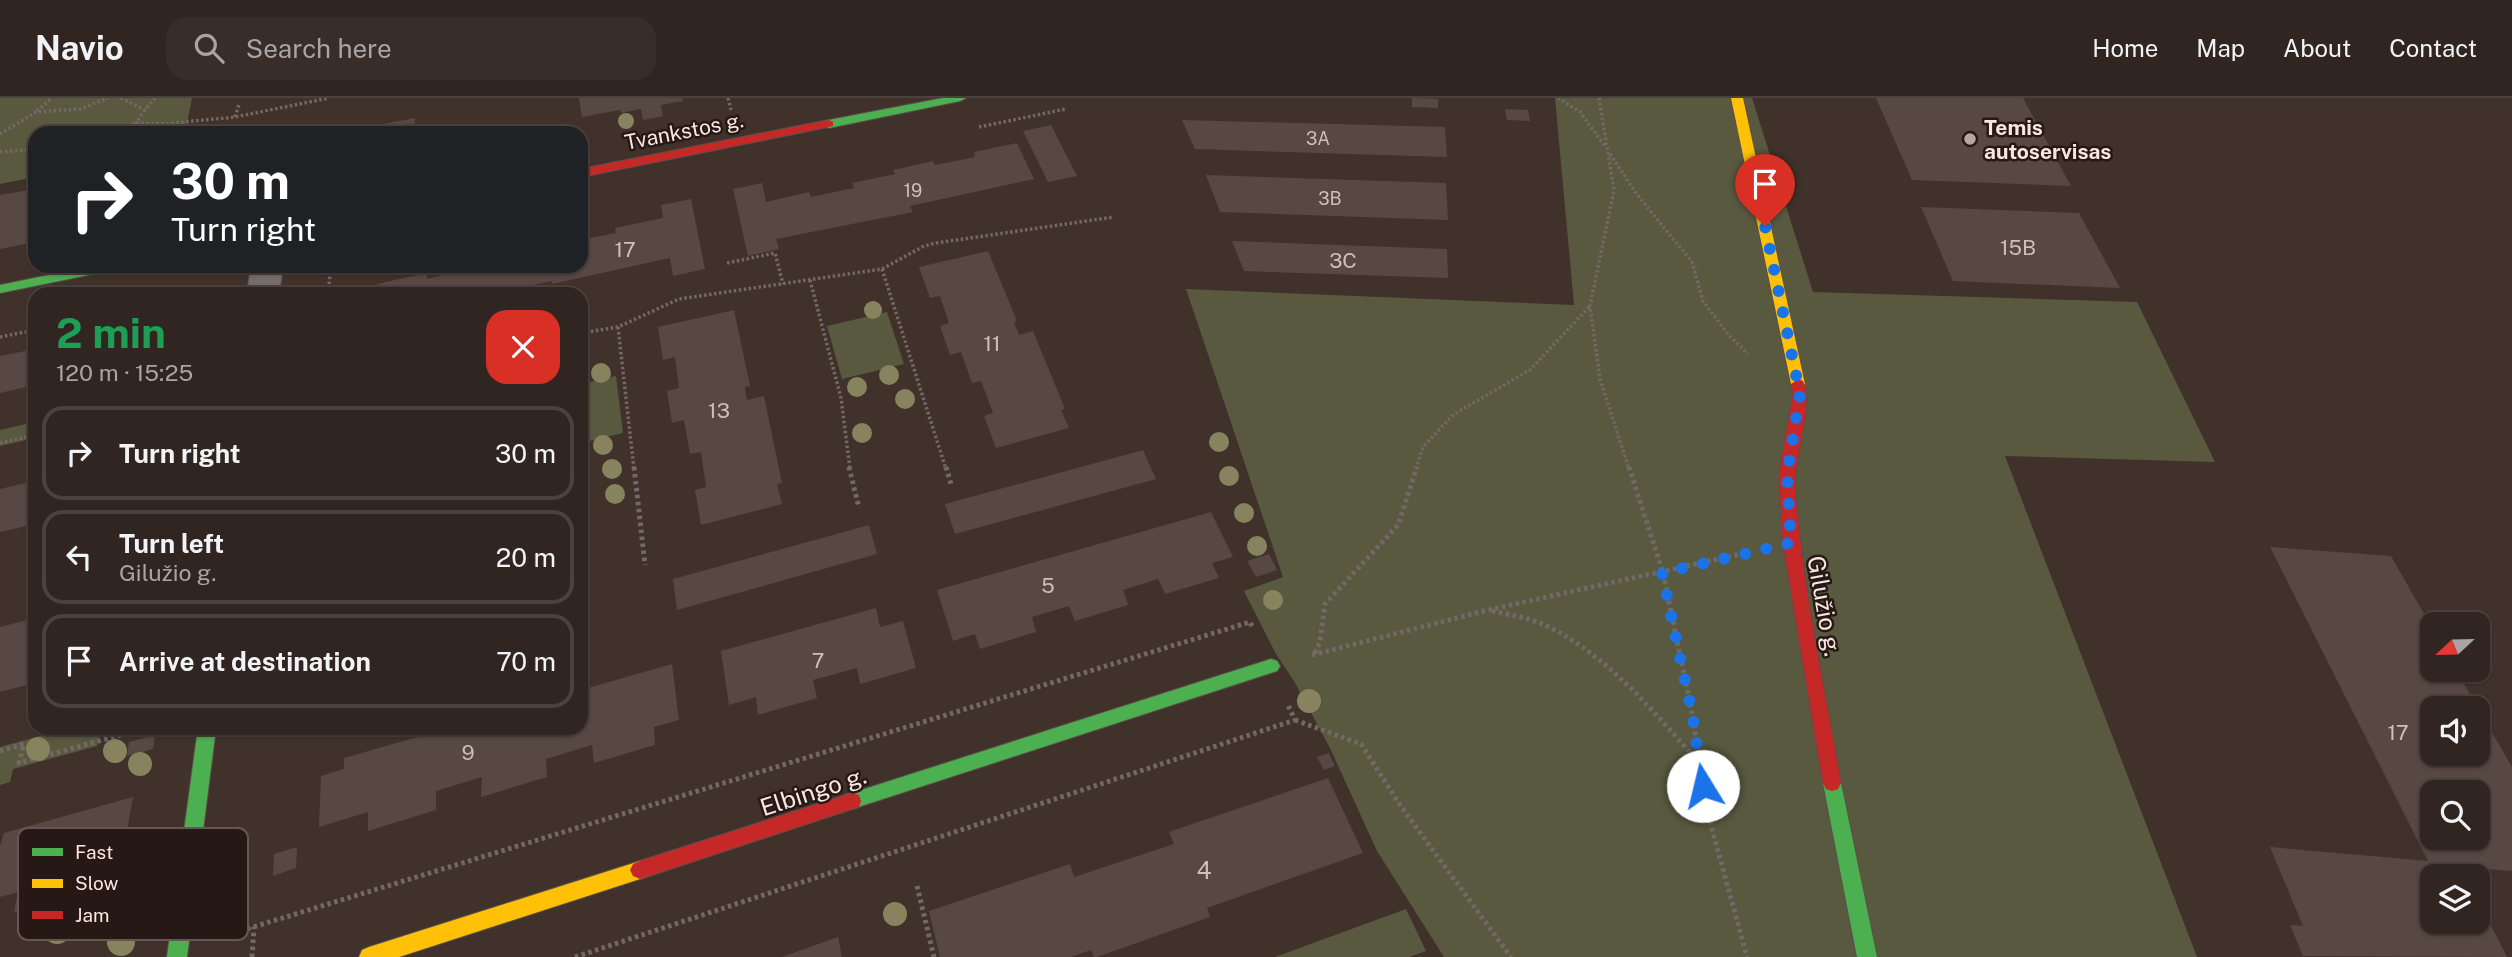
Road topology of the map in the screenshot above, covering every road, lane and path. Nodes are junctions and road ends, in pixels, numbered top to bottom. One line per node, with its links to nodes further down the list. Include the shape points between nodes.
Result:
1 (52, 98): 14 (path)
2 (108, 98): 14 (path, via 80,109)
3 (121, 98): 13 (path)
4 (155, 98): 13 (path)
5 (301, 98): 11 (path)
6 (329, 98): 11 (path)
7 (960, 98): 23 (street, Tvankstos g.)
8 (1558, 98): 21 (path, via 1587,117)
9 (1599, 98): 21 (path)
10 (1737, 98): 41 (street, Gilužio g., via 1800,394 1787,475)
11 (304, 104): 15 (path)
12 (239, 105): 15 (path)
13 (145, 110): 16 (path)
14 (36, 112): 19 (path)
15 (235, 117): 16 (path)
16 (136, 123): 17 (path); 18 (path)
17 (128, 126)
18 (140, 126)
19 (0, 134)
20 (28, 150): 22 (path)
21 (1607, 150): 31 (path, via 1614,190); 36 (path, via 1692,262 1703,301)
22 (0, 152)
23 (588, 172)
24 (1114, 217): 26 (path, via 936,243)
25 (727, 263): 29 (path, via 775,253)
26 (882, 269): 28 (path); 39 (path)
27 (79, 273): 30 (street)
28 (810, 279): 29 (path); 40 (path, via 841,398 847,457)
29 (783, 284): 32 (path, via 679,299)
30 (0, 289)
31 (1590, 306): 43 (path, via 1600,379); 45 (path, via 1530,370 1454,414 1423,447 1398,525 1325,604)
32 (618, 327): 34 (path); 42 (path)
33 (28, 331): 35 (path)
34 (588, 332)
35 (0, 337)
36 (1752, 357)
37 (28, 437): 38 (path)
38 (0, 443)
39 (951, 484)
40 (859, 508)
41 (1791, 543): 43 (path); 64 (street, Gilužio g.)
42 (645, 565)
43 (1662, 573): 44 (path); 51 (path)
44 (1488, 610): 45 (path); 51 (path, via 1548,626 1581,648 1646,704)
45 (1314, 655): 46 (path)
46 (1271, 666): 47 (path); 54 (path, via 1250,622); 59 (street, Elbingo g.)
47 (1295, 720): 60 (path); 62 (path, via 1362,744 1400,805)
48 (121, 735): 50 (path, via 19,763 24,744)
49 (206, 735): 52 (street)
50 (0, 751)
51 (1700, 765): 63 (path, via 1706,807)
52 (194, 828)
53 (917, 886): 61 (path)
54 (254, 927): 55 (path); 58 (path)
55 (248, 929)
56 (217, 940): 57 (path)
57 (177, 954)
58 (252, 957)
59 (369, 957)
60 (575, 957)
61 (934, 957)
62 (1511, 957)
63 (1747, 957)
64 (1867, 957)

